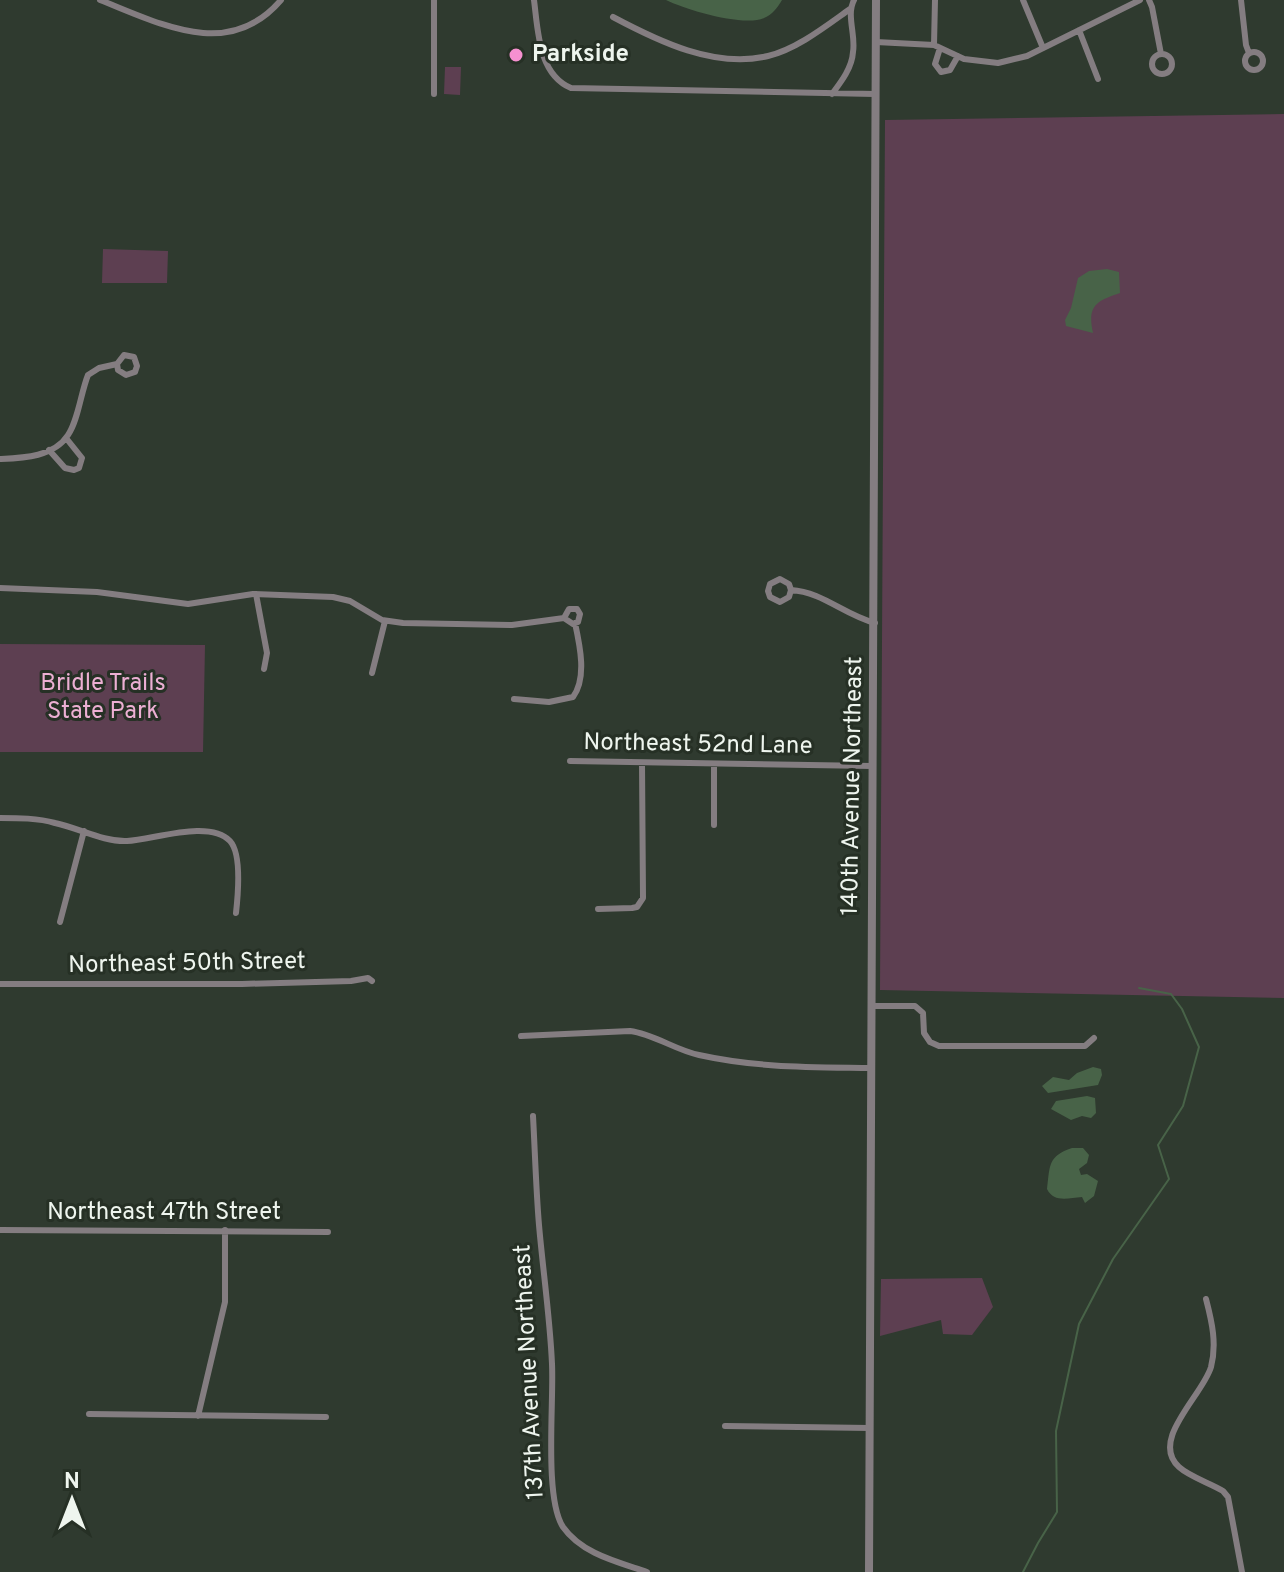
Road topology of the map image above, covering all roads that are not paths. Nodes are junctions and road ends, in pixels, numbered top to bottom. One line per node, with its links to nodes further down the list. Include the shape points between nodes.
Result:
1 (100, 0): 2 (street, via 204,35 257,23)
2 (281, 0)
3 (434, 0): 24 (street)
4 (534, 0): 25 (street, via 539,44 563,84 581,89)
5 (854, 0): 13 (street)
6 (876, 0): 17 (street, 140th Avenue Northeast)
7 (935, 0): 18 (street)
8 (1023, 0): 19 (street)
9 (1113, 0): 14 (street)
10 (1140, 0): 14 (street)
11 (1149, 0): 21 (street)
12 (1241, 0): 20 (street)
13 (850, 9): 15 (street, via 782,50 752,58 680,49); 25 (street, via 853,57)
14 (1118, 9): 16 (street)
15 (613, 17)
16 (1079, 30): 19 (street); 23 (street)
17 (876, 42): 18 (street); 26 (street, 140th Avenue Northeast)
18 (937, 46): 22 (street); 22 (street, via 935,64 941,72 950,70)
19 (1043, 48): 22 (street, via 998,63)
20 (1249, 53)
21 (1161, 54)
22 (958, 56)
23 (1098, 79)
24 (434, 94)
25 (832, 94): 26 (street)
26 (875, 94): 37 (street, 140th Avenue Northeast)
27 (117, 364): 28 (street, via 88,375)
28 (66, 438): 29 (street); 29 (street, via 82,458 79,468 65,468)
29 (49, 450): 30 (street)
30 (0, 459)
31 (0, 588): 33 (street, via 97,592 188,604)
32 (791, 590): 37 (street, via 816,594)
33 (256, 594): 35 (street, via 333,597); 38 (street, via 267,653)
34 (564, 618): 35 (street, via 512,625); 36 (street); 36 (street, via 569,609 577,609 580,617)
35 (385, 621): 39 (street)
36 (575, 623): 40 (street, via 580,687 573,697 549,702)
37 (875, 623): 44 (street, 140th Avenue Northeast)
38 (264, 669)
39 (372, 673)
40 (514, 699)
41 (570, 761): 42 (street, Northeast 52nd Lane)
42 (642, 763): 43 (street, Northeast 52nd Lane); 48 (street, via 643,898 637,907)
43 (714, 765): 44 (street, Northeast 52nd Lane); 46 (street)
44 (872, 766): 53 (street, 140th Avenue Northeast)
45 (0, 818): 47 (street)
46 (714, 825)
47 (84, 831): 49 (street, via 125,841 196,831 222,835 235,850); 50 (street)
48 (598, 909)
49 (236, 913)
50 (60, 922)
51 (372, 981): 52 (street, Northeast 50th Street)
52 (0, 984)
53 (871, 1006): 55 (street, via 915,1006 923,1013 924,1033 939,1046 1085,1046); 56 (street, 140th Avenue Northeast)
54 (521, 1036): 56 (street, via 642,1032 694,1054 750,1066)
55 (1094, 1038)
56 (871, 1068): 66 (street, 140th Avenue Northeast)
57 (533, 1116): 67 (street, 137th Avenue Northeast, via 557,1512 575,1540 598,1555)
58 (0, 1230): 59 (street, Northeast 47th Street)
59 (225, 1230): 60 (street, Northeast 47th Street); 63 (street, via 225,1302)
60 (328, 1232)
61 (1206, 1299): 69 (street, via 1214,1339 1211,1368 1172,1432 1171,1450 1179,1467 1228,1497)
62 (89, 1414): 63 (street)
63 (198, 1416): 64 (street)
64 (326, 1417)
65 (725, 1426): 66 (street)
66 (870, 1428): 68 (street, 140th Avenue Northeast)
67 (647, 1572)
68 (869, 1572)
69 (1242, 1572)

